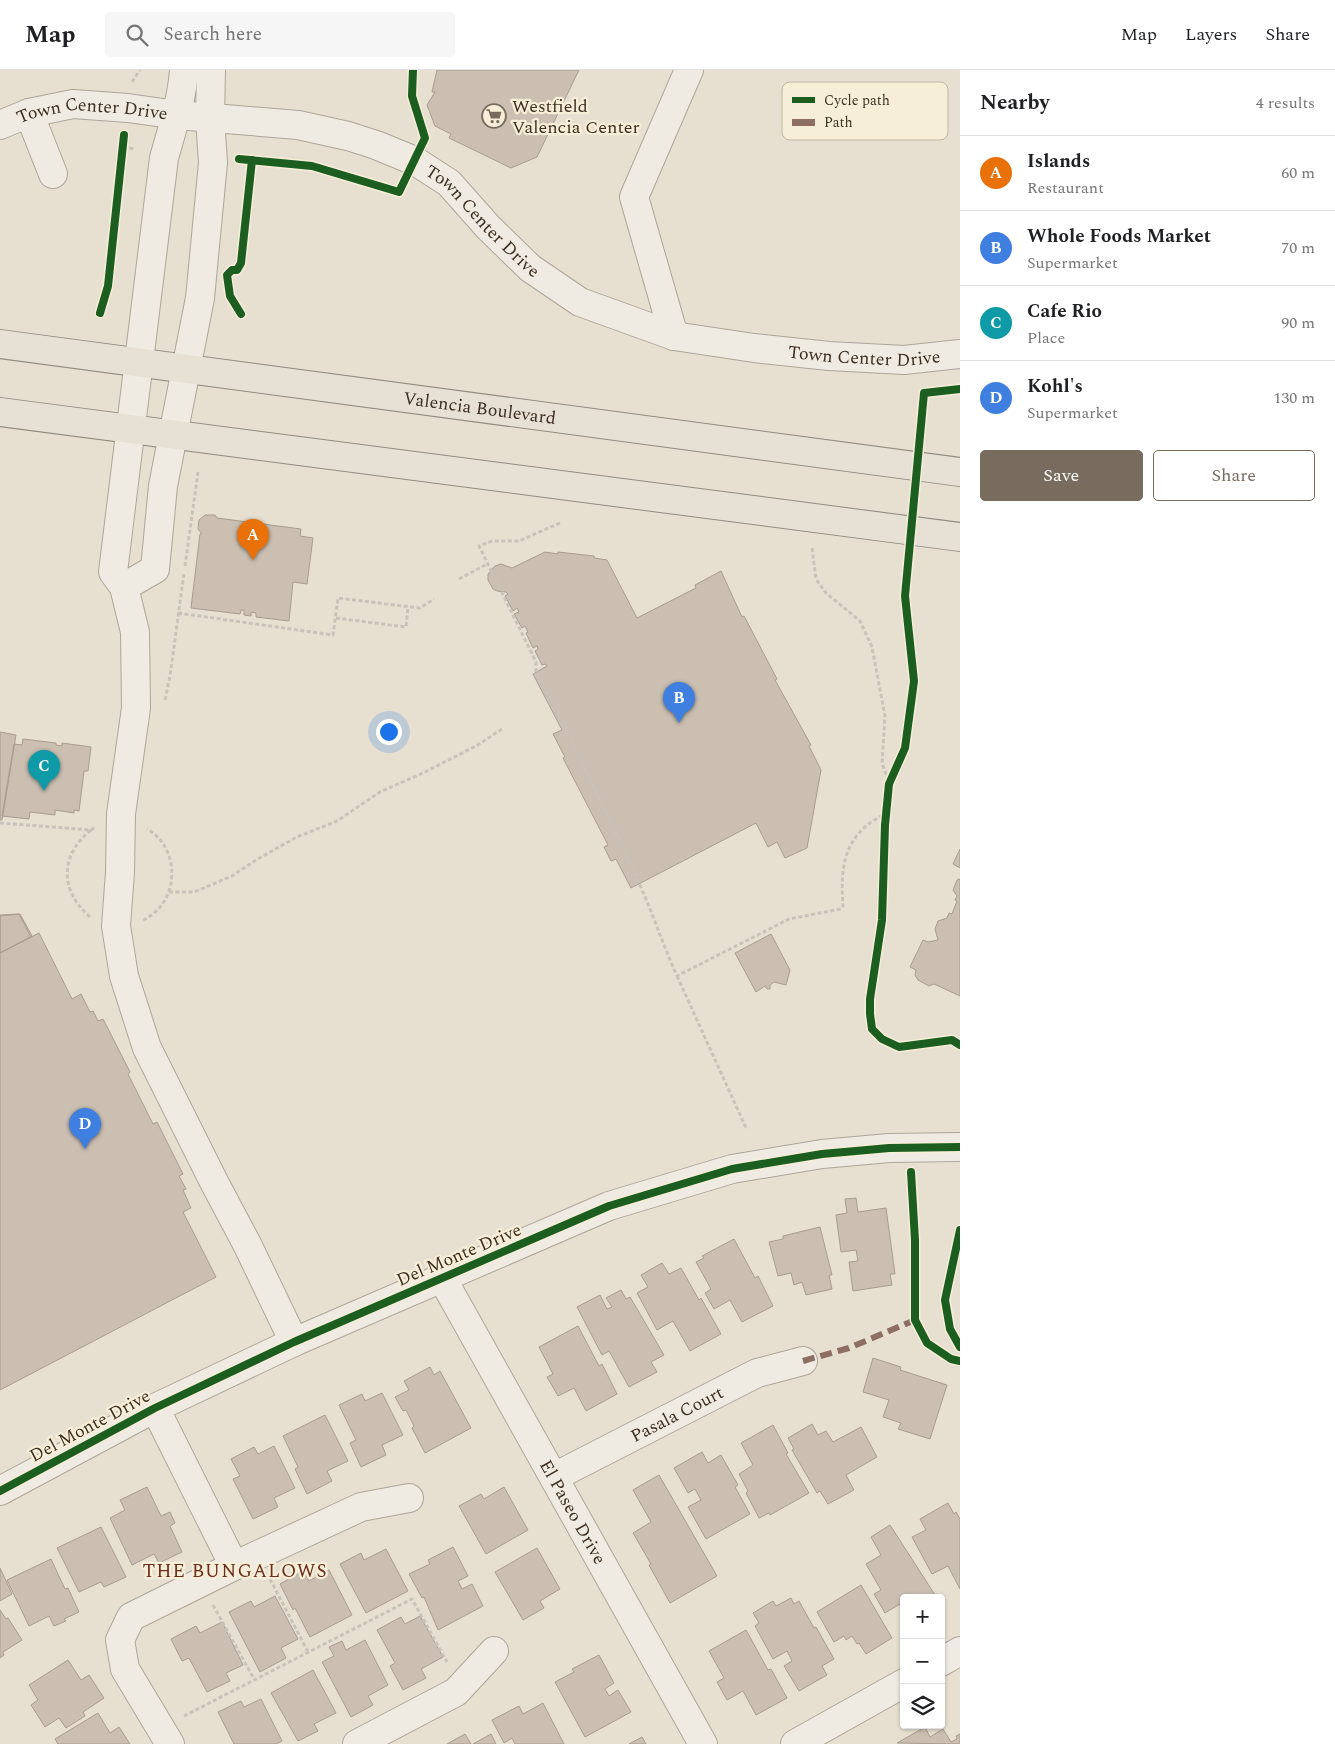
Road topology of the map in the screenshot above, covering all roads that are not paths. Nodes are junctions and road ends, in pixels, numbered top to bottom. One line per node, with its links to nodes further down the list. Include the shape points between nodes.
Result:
1 (184, 70): 5 (street)
2 (211, 70): 6 (street)
3 (689, 70): 9 (street, via 634,197)
4 (29, 113): 5 (street, Town Center Drive, via 73,104); 7 (street, Town Center Drive); 8 (street)
5 (176, 115): 6 (street, Town Center Drive); 12 (street, via 164,158)
6 (210, 118): 9 (street, Town Center Drive, via 298,125 348,136 414,161 449,183 530,268 580,302); 13 (street, via 213,163 208,216 200,298)
7 (0, 125)
8 (54, 174)
9 (674, 336): 11 (street, Town Center Drive, via 829,356 904,360)
10 (0, 344): 12 (main road, Valencia Boulevard)
11 (960, 354)
12 (139, 363): 13 (main road, Valencia Boulevard); 15 (street)
13 (186, 369): 16 (street); 17 (main road, Valencia Boulevard)
14 (0, 412): 15 (main road)
15 (131, 430): 16 (main road); 19 (street, via 112,572)
16 (173, 435): 18 (main road); 19 (street, via 163,486 155,569)
17 (960, 472)
18 (960, 537)
19 (124, 587): 22 (street, via 135,632 136,708 121,814 116,926 124,976 147,1048)
20 (960, 1147): 21 (street, Del Monte Drive, via 889,1148 822,1154 732,1169 609,1206)
21 (442, 1278): 22 (street, Del Monte Drive); 25 (street, El Paseo Drive)
22 (294, 1342): 24 (street, Del Monte Drive)
23 (802, 1360): 25 (street, Pasala Court, via 757,1373)
24 (155, 1408): 26 (street, Del Monte Drive); 28 (street)
25 (554, 1477): 35 (street, El Paseo Drive)
26 (0, 1491)
27 (409, 1498): 28 (street, via 361,1507)
28 (234, 1566): 33 (street, via 131,1617 120,1640 125,1669)
29 (494, 1651): 34 (street, via 456,1692)
30 (960, 1652): 31 (street)
31 (945, 1660)
32 (902, 1684): 36 (street)
33 (170, 1744)
34 (357, 1744)
35 (702, 1744)
36 (795, 1744)

